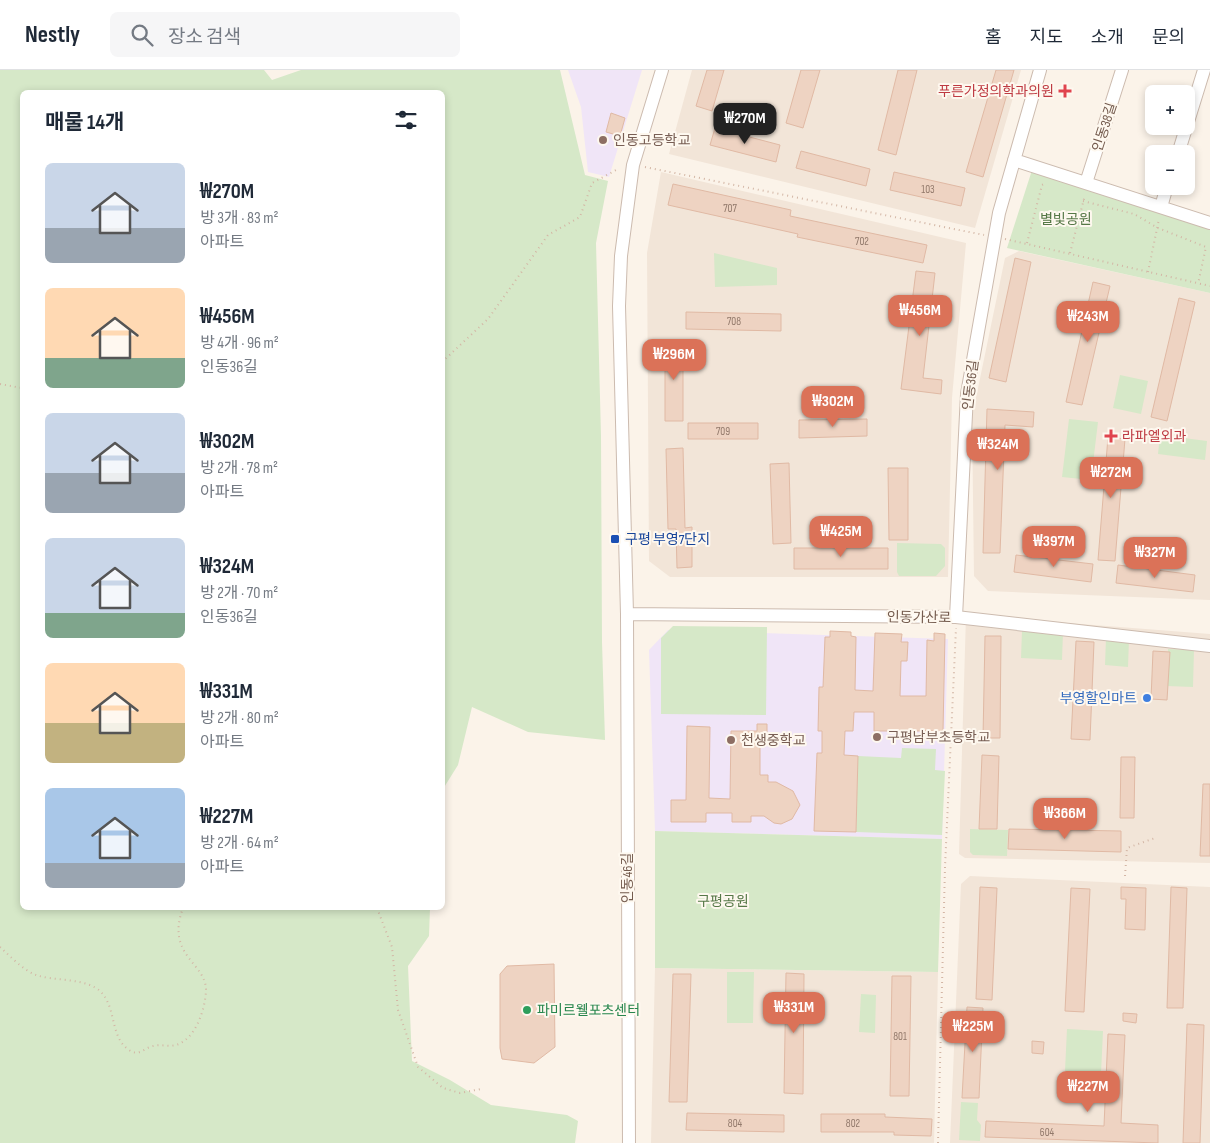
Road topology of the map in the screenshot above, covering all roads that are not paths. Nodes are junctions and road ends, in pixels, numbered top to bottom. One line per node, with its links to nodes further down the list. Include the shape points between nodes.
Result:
1 (662, 70): 11 (street, via 633,165 621,256 619,306)
2 (1040, 70): 6 (street, 인동36길)
3 (1122, 70): 7 (street, 인동38길)
4 (1204, 70): 5 (street)
5 (1181, 145)
6 (1014, 160): 7 (street); 12 (street, 인동36길, via 994,237 966,394)
7 (1086, 186): 9 (street)
8 (1164, 195): 9 (street)
9 (1161, 207): 10 (street)
10 (1210, 223)
11 (627, 614): 12 (street, 인동가산로); 14 (street, 인동46길)
12 (956, 618): 13 (street, 인동가산로)
13 (1210, 646)
14 (629, 1143)

